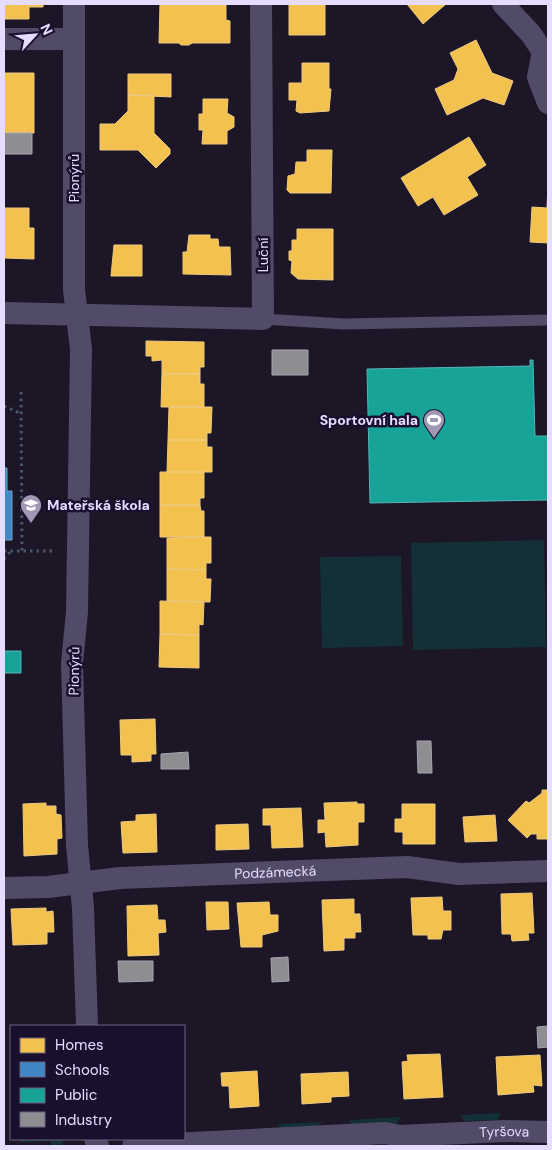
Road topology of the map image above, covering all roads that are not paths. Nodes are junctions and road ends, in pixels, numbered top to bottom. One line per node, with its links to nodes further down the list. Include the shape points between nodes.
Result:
1 (74, 4): 5 (street, Pionýrů)
2 (261, 4): 10 (street, Luční)
3 (503, 4): 6 (street)
4 (4, 39): 5 (street)
5 (74, 39): 9 (street, Pionýrů, via 74,290)
6 (546, 52): 7 (street, via 538,77)
7 (548, 103)
8 (4, 313): 9 (street)
9 (77, 316): 10 (street); 13 (street, Pionýrů, via 81,349 77,612 72,663 77,845)
10 (264, 320): 11 (lane, via 344,324)
11 (548, 320)
12 (548, 871): 13 (street, Podzámecká, via 459,874 407,867 120,878)
13 (82, 883): 14 (street, Podzámecká); 15 (street, Pionýrů)
14 (4, 888)
15 (87, 1025)
16 (548, 1132): 17 (street, Tyršova)
17 (449, 1140): 18 (street, Tyršova, via 385,1133)
18 (133, 1146)

